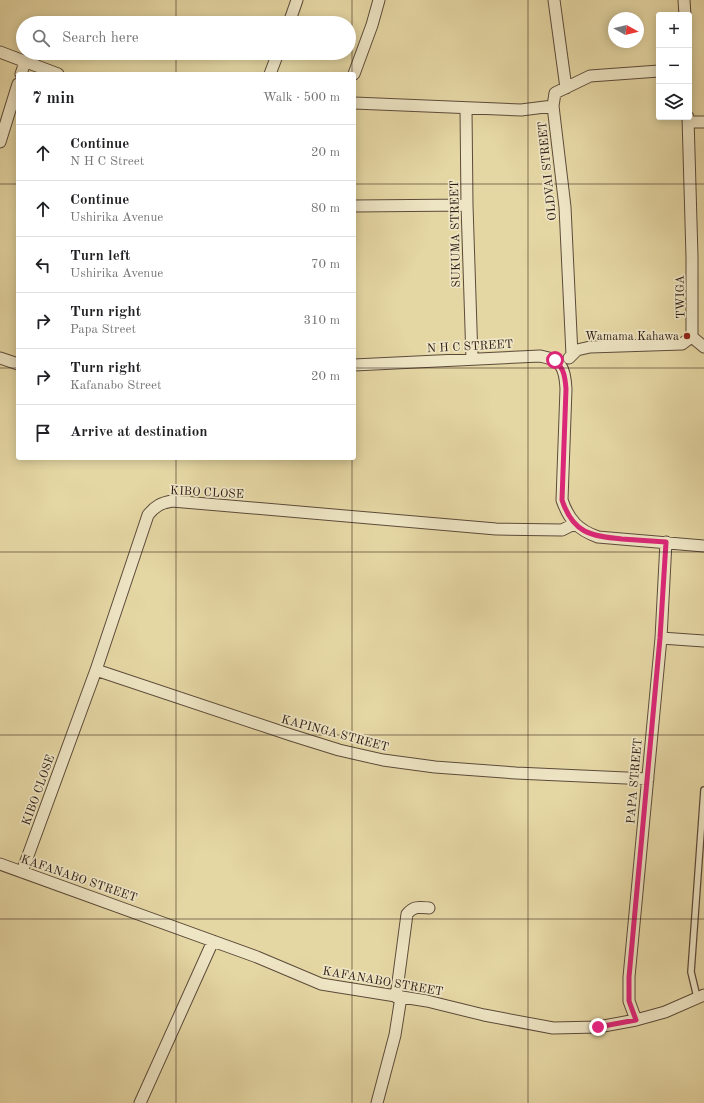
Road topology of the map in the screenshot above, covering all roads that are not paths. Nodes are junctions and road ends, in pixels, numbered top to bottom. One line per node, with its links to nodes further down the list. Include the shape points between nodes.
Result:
1 (297, 0): 6 (street)
2 (379, 0): 16 (street)
3 (554, 0): 17 (street)
4 (684, 0): 5 (street)
5 (685, 12)
6 (291, 16)
7 (0, 52): 8 (street)
8 (16, 58)
9 (20, 60): 11 (street)
10 (275, 60): 15 (street)
11 (25, 62): 13 (street); 14 (street)
12 (656, 71): 17 (street, OLDVAI STREET, via 590,76)
13 (22, 72)
14 (52, 72)
15 (271, 72)
16 (355, 72)
17 (566, 88): 20 (street, OLDVAI STREET, via 555,93)
18 (16, 90): 24 (street)
19 (356, 103): 21 (street)
20 (553, 106): 21 (street, via 521,110); 29 (street, OLDVAI STREET, via 565,207)
21 (466, 109): 25 (street, SUKUMA STREET)
22 (688, 120): 23 (street); 27 (street, TWIGA, via 693,329)
23 (704, 122)
24 (0, 142)
25 (467, 205): 26 (street); 31 (street, SUKUMA STREET)
26 (356, 206)
27 (690, 338): 28 (street); 29 (street, via 682,344 590,347 577,350)
28 (704, 347)
29 (572, 355): 34 (street)
30 (0, 358): 32 (street)
31 (472, 359): 33 (street, N H C STREET); 34 (street, N H C STREET, via 540,356 555,360)
32 (16, 363)
33 (356, 365)
34 (562, 366): 35 (street, via 566,389 562,500 566,513)
35 (574, 524): 36 (street, via 598,537); 40 (street, KIBO CLOSE, via 562,530 496,529 163,502 154,507 148,515)
36 (666, 542): 37 (street); 38 (street, PAPA STREET)
37 (704, 546)
38 (660, 638): 39 (street); 41 (street, PAPA STREET)
39 (704, 641)
40 (96, 670): 41 (street, KAPINGA STREET, via 291,736 383,760 509,773); 44 (street, KIBO CLOSE)
41 (648, 779): 49 (street, PAPA STREET, via 629,977 629,1001)
42 (704, 790): 47 (lane, via 692,972)
43 (0, 864): 44 (street, KAFANABO STREET)
44 (22, 872): 46 (street, KAFANABO STREET)
45 (429, 908): 48 (street, via 418,907 407,914)
46 (213, 941): 48 (street, KAFANABO STREET, via 321,984); 50 (street)
47 (700, 996): 49 (street, KAFANABO STREET, via 664,1012)
48 (398, 997): 49 (street, KAFANABO STREET, via 553,1028 598,1027); 51 (street, via 396,1035)
49 (636, 1020)
50 (140, 1103)
51 (377, 1103)

